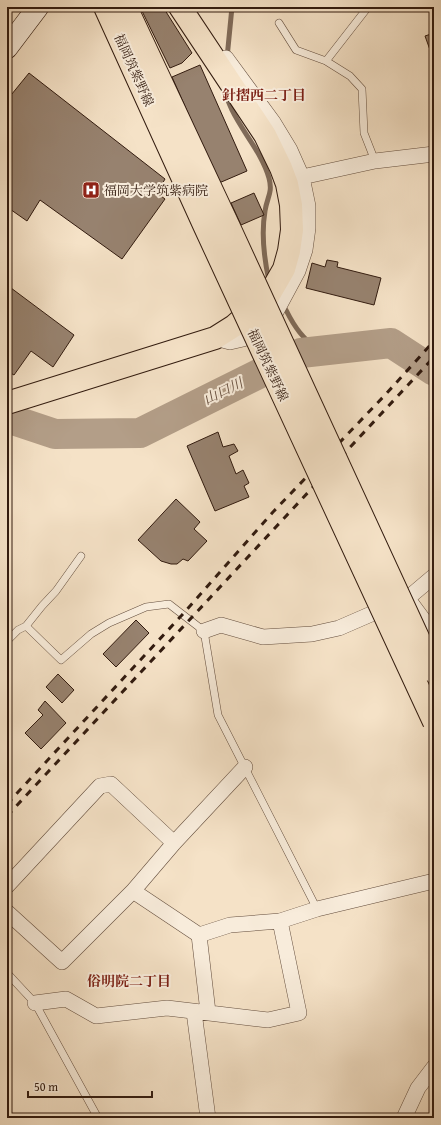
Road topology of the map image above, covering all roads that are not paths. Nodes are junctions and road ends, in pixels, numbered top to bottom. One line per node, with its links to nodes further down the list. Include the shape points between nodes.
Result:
1 (38, 7): 8 (street)
2 (105, 7): 23 (main road, 福岡筑紫野線, bridge)
3 (126, 7): 22 (main road, 福岡筑紫野線, bridge)
4 (180, 7): 13 (main road, via 265,135 287,184 291,205 292,230 284,269 269,295 234,326)
5 (191, 7): 12 (street, via 214,43 274,122)
6 (368, 7): 9 (lane)
7 (279, 23): 9 (lane, via 296,50)
8 (7, 48)
9 (326, 61): 11 (lane, via 350,76 362,89 364,134)
10 (434, 154): 11 (street)
11 (375, 161): 12 (street)
12 (302, 178): 13 (street, via 308,206 305,250 290,289 276,312 243,339 230,342)
13 (215, 338): 14 (main road)
14 (11, 402)
15 (81, 556): 18 (lane)
16 (434, 576): 17 (street)
17 (408, 598): 19 (street, via 339,628 312,634 263,637 221,625); 20 (street)
18 (26, 626): 19 (lane, via 61,660 91,634 146,607 169,604); 21 (lane)
19 (204, 631): 24 (lane, via 218,715)
20 (434, 634)
21 (7, 641)
22 (434, 672)
23 (434, 722)
24 (245, 766): 25 (street); 29 (lane)
25 (174, 843): 27 (street, via 111,784 100,786); 28 (street)
26 (434, 881): 29 (street)
27 (7, 886)
28 (133, 891): 30 (street, via 62,962); 32 (street)
29 (317, 909): 31 (street)
30 (7, 912)
31 (280, 921): 32 (street, via 230,925); 35 (street, via 299,1013 268,1020)
32 (199, 935): 35 (street)
33 (7, 973): 34 (lane)
34 (35, 1004): 35 (street, via 66,999 96,1016 167,1008); 37 (lane)
35 (201, 1012): 38 (street)
36 (434, 1067): 39 (street, via 418,1088)
37 (98, 1118)
38 (208, 1118)
39 (404, 1118)

